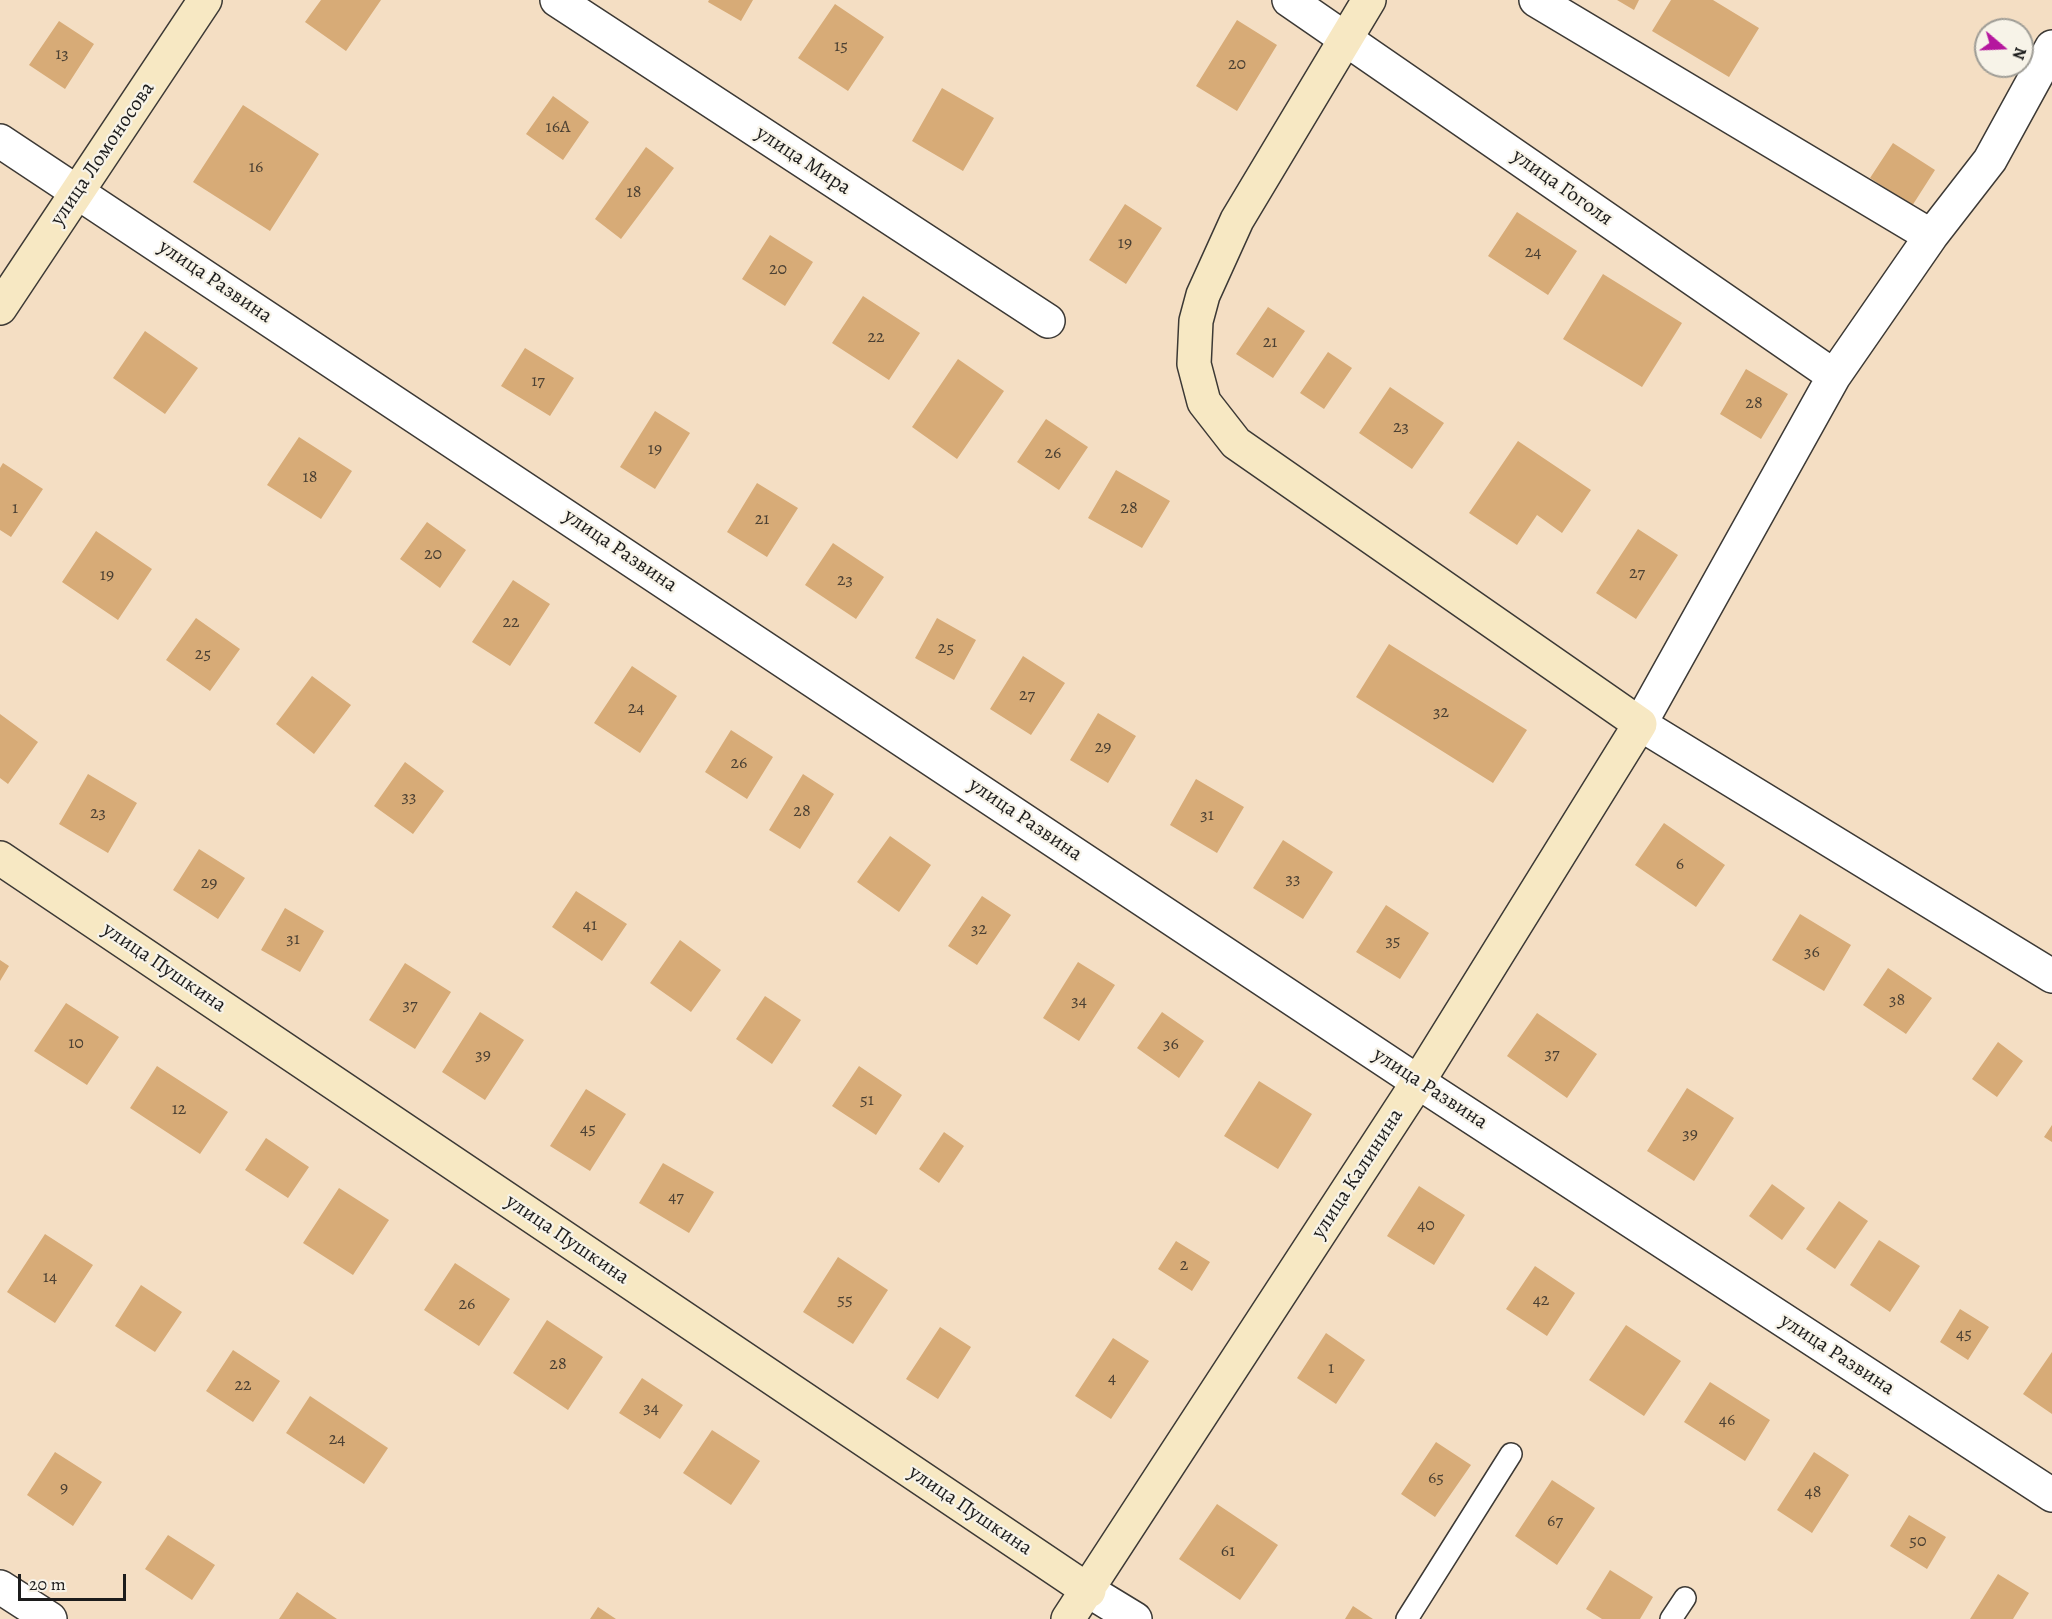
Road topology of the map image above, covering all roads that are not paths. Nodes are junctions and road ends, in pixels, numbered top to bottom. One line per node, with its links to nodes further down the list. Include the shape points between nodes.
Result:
1 (205, 0): 9 (street, улица Ломоносова)
2 (557, 0): 12 (street, улица Мира)
3 (1289, 0): 6 (street, улица Гоголя)
4 (1369, 0): 6 (street)
5 (1536, 0): 10 (street)
6 (1346, 38): 13 (street, улица Гоголя); 14 (street, via 1237,219 1203,295 1196,321 1194,364 1204,402 1236,443)
7 (2052, 47): 10 (street, via 1990,160)
8 (0, 141): 9 (street, улица Развина)
9 (78, 191): 11 (street, улица Ломоносова); 17 (street, улица Развина)
10 (1930, 236): 13 (street)
11 (0, 308)
12 (1048, 321)
13 (1834, 376): 14 (street)
14 (1640, 724): 16 (street); 17 (street, улица Калинина)
15 (0, 858): 21 (street, улица Пушкина)
16 (2045, 961)
17 (1418, 1082): 19 (street, улица Развина); 21 (street, улица Калинина)
18 (1511, 1454): 26 (lane)
19 (2052, 1495)
20 (0, 1587): 23 (street)
21 (1089, 1590): 24 (street, улица Калинина); 25 (street, улица Пушкина)
22 (1685, 1598): 27 (lane)
23 (50, 1619)
24 (1068, 1619)
25 (1135, 1619)
26 (1407, 1619)
27 (1671, 1619)

